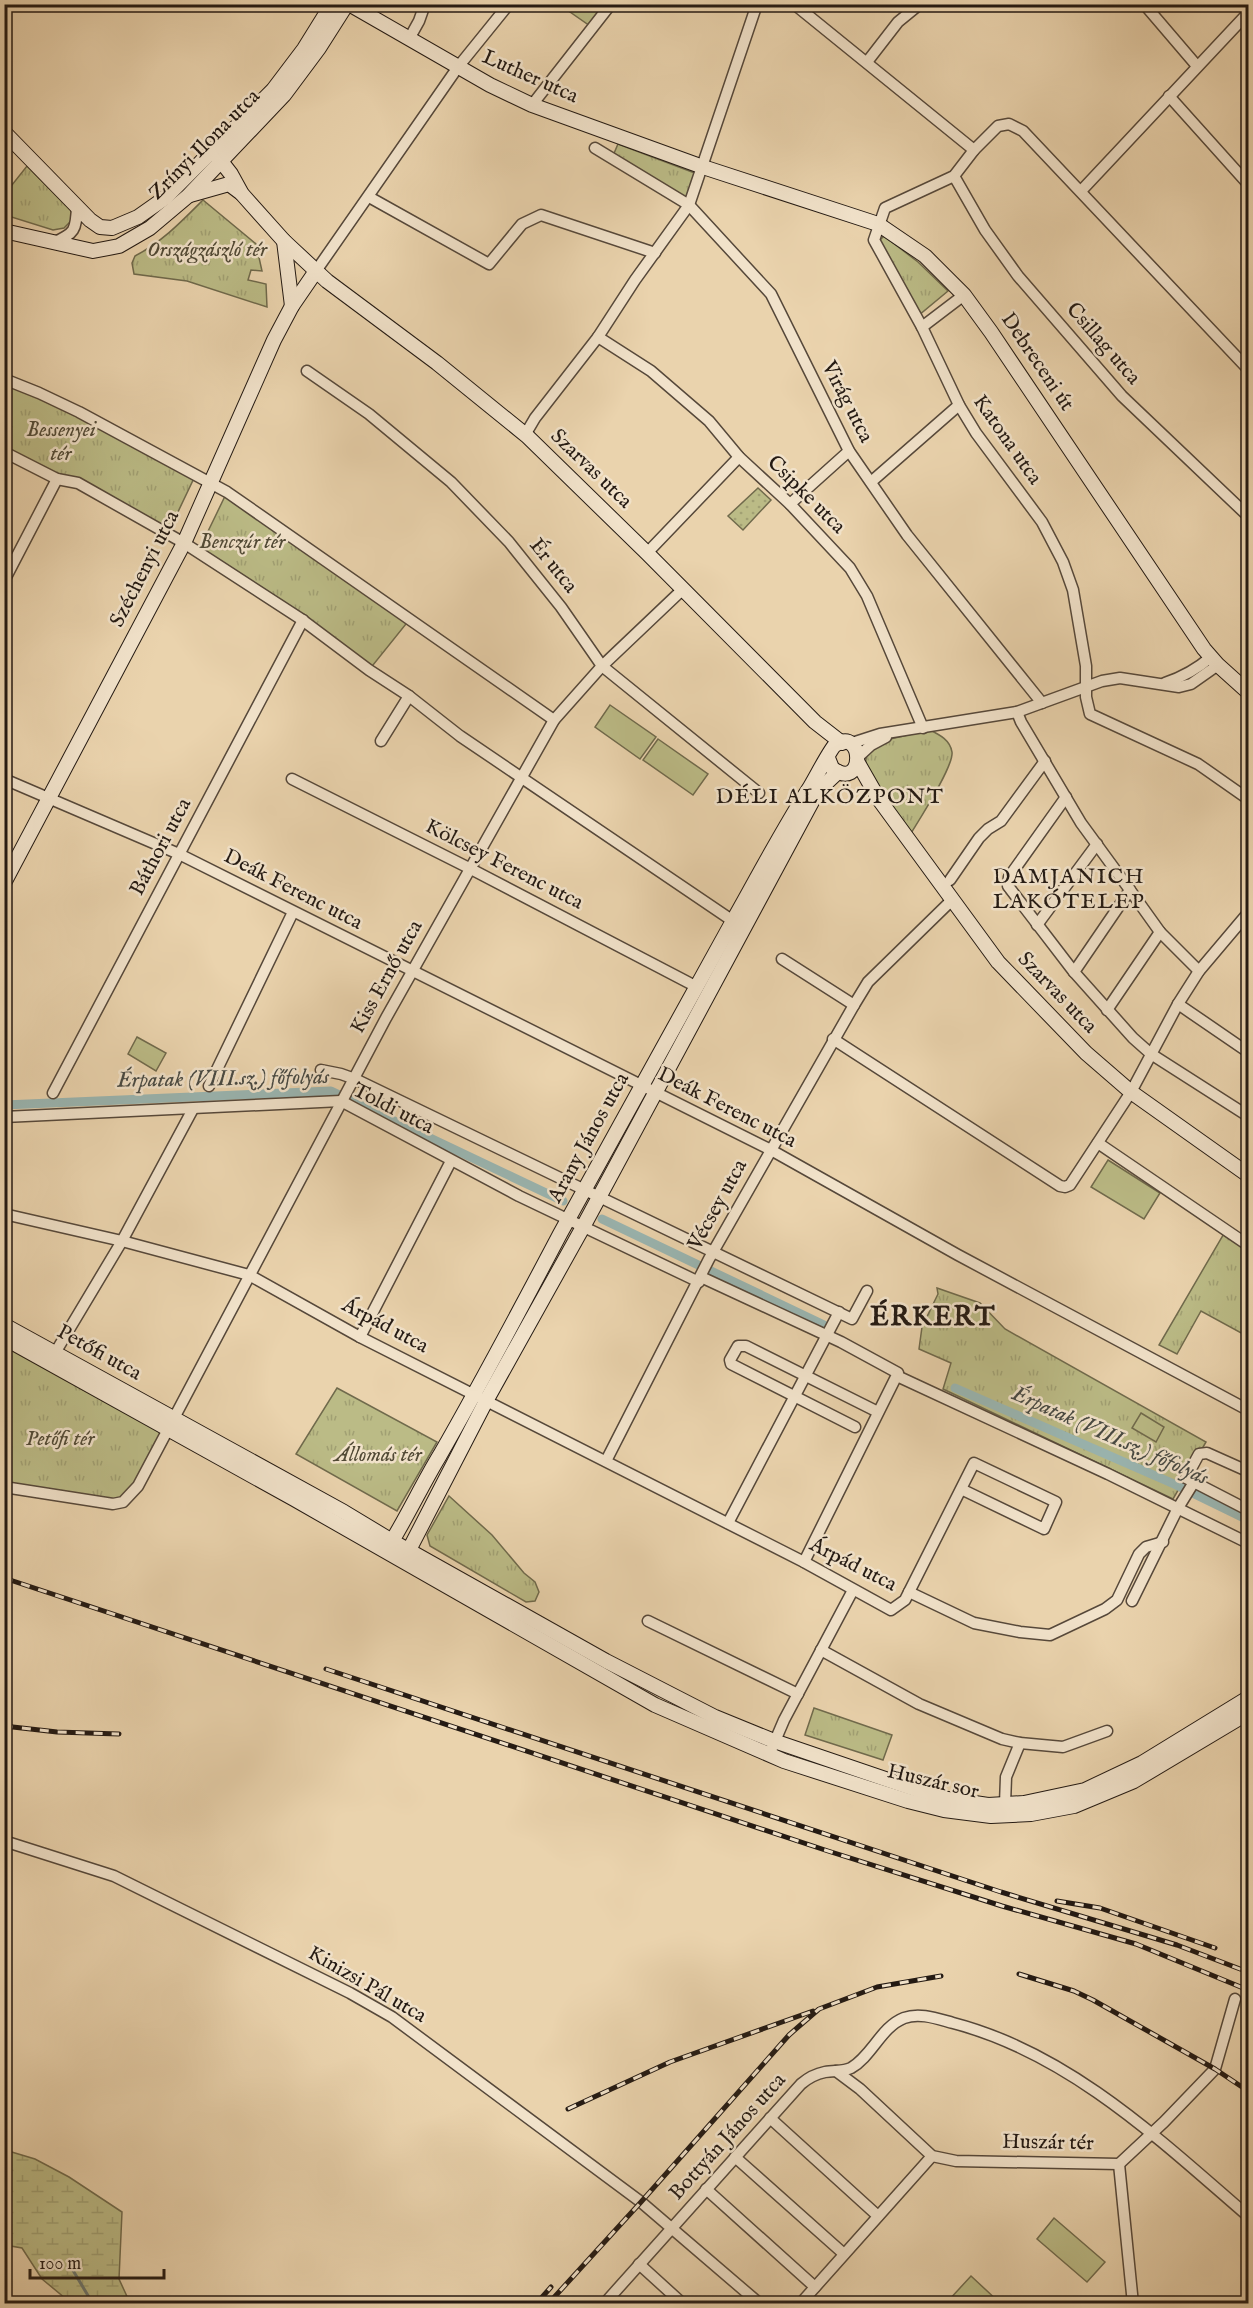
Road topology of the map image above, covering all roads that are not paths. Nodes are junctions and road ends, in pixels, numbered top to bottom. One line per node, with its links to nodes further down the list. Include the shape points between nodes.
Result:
1 (332, 4): 21 (street, Zrínyi Ilona utca, via 273,90)
2 (348, 4): 12 (street, Luther utca); 21 (street, Zrínyi Ilona utca, via 284,95)
3 (425, 4): 12 (street)
4 (509, 4): 15 (street)
5 (611, 4): 17 (street)
6 (794, 4): 13 (street)
7 (920, 4): 13 (street, via 898,22)
8 (1144, 4): 14 (street)
9 (1244, 4): 11 (street)
10 (756, 5): 22 (street)
11 (1248, 11): 14 (street)
12 (410, 39): 15 (street, Luther utca)
13 (867, 62): 20 (street)
14 (1197, 66): 16 (street)
15 (458, 67): 17 (street, Luther utca); 28 (street)
16 (1170, 96): 24 (street); 25 (street)
17 (532, 105): 22 (street, Luther utca)
18 (4, 132): 29 (street)
19 (595, 148): 30 (street, Virág utca)
20 (974, 150): 23 (street); 25 (street, via 998,126 1009,124 1023,131)
21 (217, 156): 26 (street); 27 (street, Zrínyi Ilona utca); 29 (street, via 138,217 112,228 100,227)
22 (703, 167): 30 (street); 31 (street, Debreceni út)
23 (954, 176): 31 (street, via 885,208); 53 (street, Csillag utca, via 1018,276 1114,388)
24 (1248, 184)
25 (1081, 191): 41 (street)
26 (242, 194): 27 (street, via 229,184); 33 (street)
27 (188, 196): 34 (street, Zrínyi Ilona utca, via 150,228 119,246 93,251)
28 (369, 197): 35 (street, via 489,264 522,224 541,215); 36 (street)
29 (77, 206): 34 (street, via 76,227 69,236)
30 (689, 206): 35 (street); 46 (street, Virág utca, via 771,294)
31 (878, 224): 37 (street, Debreceni út, via 926,255); 39 (street, Katona utca, via 874,240)
32 (4, 231): 34 (street, Zrínyi Ilona utca)
33 (284, 241): 36 (street); 38 (street)
34 (52, 243)
35 (655, 253): 40 (street)
36 (316, 271): 38 (street, Széchenyi utca); 45 (street, Szarvas utca)
37 (964, 295): 39 (street); 59 (street, Debreceni út)
38 (292, 306): 50 (street, Széchenyi utca)
39 (922, 327): 44 (street, Katona utca)
40 (598, 338): 45 (street); 48 (street, Csipke utca, via 651,371 709,422)
41 (1248, 369)
42 (307, 370): 60 (street, Ér utca, via 369,414 451,482 516,552)
43 (4, 379): 50 (street, via 79,412)
44 (959, 405): 51 (street); 61 (street, Katona utca, via 1042,522 1063,562 1073,590)
45 (525, 435): 55 (street, Szarvas utca)
46 (849, 451): 51 (street, Virág utca); 52 (street)
47 (4, 452): 49 (street)
48 (740, 457): 52 (street, Csipke utca); 55 (street)
49 (57, 479): 54 (street, via 78,483); 56 (street)
50 (210, 482): 54 (street, Széchenyi utca); 66 (street)
51 (871, 482): 64 (street, Virág utca, via 907,535)
52 (790, 504): 67 (street, Csipke utca, via 859,582)
53 (1248, 516)
54 (184, 543): 58 (street); 78 (street, Széchenyi utca)
55 (647, 553): 57 (street, Szarvas utca)
56 (4, 581)
57 (682, 590): 60 (street, Kiss Ernő utca); 70 (street, Szarvas utca, via 780,685)
58 (303, 621): 63 (street); 83 (street, Báthori utca)
59 (1214, 661): 61 (street, via 1191,684 1179,687 1120,678); 62 (street, Debreceni út)
60 (602, 666): 66 (street, Kiss Ernő utca); 77 (street, Ér utca)
61 (1086, 685): 64 (street); 81 (street, via 1090,714 1197,764)
62 (1248, 692)
63 (409, 696): 69 (street); 74 (street)
64 (1042, 703): 65 (street)
65 (1017, 712): 67 (street); 72 (street)
66 (554, 720): 74 (street, Kiss Ernő utca)
67 (923, 728): 68 (street)
68 (895, 733): 70 (street, via 866,737); 71 (street, via 871,745)
69 (381, 741)
70 (837, 749): 71 (street, Szarvas utca, via 856,749); 73 (street, Szarvas utca, via 832,768); 91 (street, Arany János utca, via 784,828)
71 (858, 760): 73 (street, Arany János utca, via 855,767); 80 (street, Szarvas utca)
72 (1045, 761): 79 (street); 85 (street, via 1001,821 979,838)
73 (842, 772): 80 (street, Szarvas utca); 108 (street, Arany János utca, via 814,798)
74 (523, 778): 84 (street, Kiss Ernő utca); 91 (street)
75 (4, 779): 78 (street, Deák Ferenc utca)
76 (292, 779): 84 (street, Kölcsey Ferenc utca)
77 (759, 793)
78 (50, 797): 83 (street, Deák Ferenc utca); 86 (street, Széchenyi utca)
79 (1066, 797): 82 (street); 92 (street, via 1009,877 1008,886)
80 (878, 798): 88 (street, Szarvas utca)
81 (1248, 799)
82 (1097, 844): 87 (street); 92 (street)
83 (179, 854): 89 (street, Deák Ferenc utca); 110 (street, Báthori utca)
84 (469, 868): 95 (street, Kiss Ernő utca); 98 (street, Kölcsey Ferenc utca)
85 (950, 880)
86 (4, 883)
87 (1130, 890): 93 (street); 97 (street)
88 (952, 900): 100 (street, Vécsey utca, via 868,982); 109 (street, Szarvas utca, via 999,962 1086,1053)
89 (293, 912): 95 (street, Deák Ferenc utca); 107 (street)
90 (1248, 913): 96 (street)
91 (733, 921): 98 (street, Arany János utca)
92 (1037, 925): 97 (street)
93 (1160, 932): 96 (street); 101 (street)
94 (782, 959): 100 (street)
95 (412, 971): 106 (street, Kiss Ernő utca); 108 (street, Deák Ferenc utca)
96 (1199, 971): 99 (street)
97 (1074, 972): 101 (street)
98 (697, 987): 108 (street, Arany János utca)
99 (1178, 1004): 103 (street); 104 (street)
100 (854, 1005): 102 (street, Vécsey utca)
101 (1107, 1010): 104 (street)
102 (833, 1039): 115 (street, via 1059,1186 1070,1185); 116 (street, Vécsey utca)
103 (1248, 1052)
104 (1151, 1054): 109 (street); 113 (street)
105 (321, 1070): 106 (street, Toldi utca, via 341,1074)
106 (353, 1083): 111 (street, Kiss Ernő utca); 119 (street, Toldi utca)
107 (209, 1086)
108 (648, 1090): 116 (street, Deák Ferenc utca); 119 (street, Arany János utca); 120 (street, Arany János utca)
109 (1131, 1092): 115 (street); 118 (street, Szarvas utca)
110 (53, 1093)
111 (343, 1100): 112 (street, Toldi utca); 117 (street, Toldi utca); 127 (street, Kiss Ernő utca)
112 (193, 1109): 114 (street, Toldi utca); 124 (street)
113 (1248, 1116)
114 (5, 1117)
115 (1098, 1143): 125 (street)
116 (771, 1150): 126 (street, Vécsey utca); 140 (street, Deák Ferenc utca, via 958,1256)
117 (451, 1161): 122 (street, Toldi utca); 133 (street)
118 (1248, 1175)
119 (585, 1189): 120 (street, Toldi utca); 122 (street, Arany János utca)
120 (600, 1196): 123 (street, Arany János utca); 126 (street, Toldi utca)
121 (4, 1214): 124 (street, Árpád utca)
122 (568, 1220): 123 (street, Toldi utca); 139 (street, Arany János utca)
123 (584, 1227): 128 (street, Toldi utca); 139 (street, Arany János utca)
124 (122, 1241): 127 (street, Árpád utca); 135 (street)
125 (1248, 1245)
126 (711, 1256): 128 (street, Vécsey utca); 130 (street, Toldi utca)
127 (249, 1275): 133 (street, Árpád utca); 142 (street, Kiss Ernő utca)
128 (701, 1277): 132 (street, Toldi utca); 144 (street, Vécsey utca)
129 (867, 1291): 130 (street, Toldi utca, via 852,1319)
130 (839, 1312): 132 (street)
131 (4, 1325): 135 (street, Petőfi utca)
132 (827, 1335): 136 (street, Toldi utca); 137 (street)
133 (360, 1337): 139 (street, Árpád utca)
134 (4, 1338): 142 (street, Petőfi utca)
135 (54, 1353): 142 (street, Petőfi utca)
136 (898, 1375): 141 (street); 149 (street, Toldi utca)
137 (806, 1376): 138 (street); 138 (street, via 746,1346 738,1346 730,1360); 141 (street)
138 (795, 1397): 143 (street); 151 (street)
139 (480, 1398): 144 (street, Árpád utca); 152 (street, Arany János utca); 155 (street, Arany János utca)
140 (1248, 1410)
141 (878, 1412): 157 (street)
142 (172, 1423): 147 (street, via 138,1486 121,1503 97,1503); 152 (street); 156 (street)
143 (855, 1427)
144 (606, 1461): 151 (street, Árpád utca)
145 (1247, 1467): 146 (street, via 1207,1453 1199,1454 1186,1478)
146 (1193, 1484): 149 (street); 150 (street)
147 (4, 1487)
148 (961, 1489): 148 (street, via 974,1462 1056,1502 1044,1529); 159 (street)
149 (1180, 1505): 153 (street); 154 (street, Toldi utca)
150 (1248, 1510)
151 (728, 1524): 157 (street, Árpád utca)
152 (392, 1541): 155 (street); 156 (street)
153 (1163, 1542): 159 (street, Árpád utca, via 1146,1547 1139,1554 1117,1600 1050,1635 974,1623); 160 (street)
154 (1248, 1543)
155 (409, 1550): 156 (street); 168 (street)
156 (394, 1556): 168 (street, via 655,1705)
157 (804, 1562): 158 (street, Árpád utca)
158 (853, 1590): 159 (street, Árpád utca, via 891,1610); 162 (street)
159 (909, 1592)
160 (1132, 1601)
161 (648, 1621): 163 (street)
162 (821, 1650): 163 (street); 167 (street, via 919,1704)
163 (798, 1694): 168 (street)
164 (1248, 1698): 169 (street, Huszár sor, via 1102,1783 1066,1796)
165 (1248, 1713): 168 (street, Huszár sor, via 1114,1791 1074,1806 1031,1814 991,1816 908,1801)
166 (1107, 1731): 167 (street, via 1063,1746)
167 (1020, 1743): 169 (street, via 1006,1777)
168 (772, 1748): 169 (street, Huszár sor, via 941,1798)
169 (1005, 1804)
170 (4, 1841): 181 (street, Kinizsi Pál utca, via 114,1875 392,2017)
171 (1235, 1999): 174 (street, Huszár tér, via 1215,2069)
172 (836, 2072): 173 (street, Bottyán János utca, via 811,2076); 174 (street, Bottyán János utca, via 852,2067 898,2022 924,2016 972,2028 1030,2051 1058,2066); 175 (street, via 860,2089)
173 (770, 2118): 176 (street, Bottyán János utca); 179 (street)
174 (1152, 2133): 177 (street, Huszár tér); 180 (street)
175 (932, 2156): 177 (street, Huszár tér, via 956,2161); 179 (street)
176 (735, 2157): 178 (street, Bottyán János utca); 182 (street)
177 (1119, 2164): 189 (street)
178 (706, 2189): 181 (street, Bottyán János utca); 184 (street)
179 (878, 2216): 182 (street)
180 (1248, 2216)
181 (672, 2229): 183 (street, Bottyán János utca); 187 (street, Kinizsi Pál utca)
182 (844, 2254): 184 (street)
183 (639, 2264): 185 (street, Bottyán János utca); 186 (street)
184 (815, 2287): 188 (street)
185 (604, 2304)
186 (683, 2304)
187 (760, 2304)
188 (800, 2304)
189 (1133, 2304)

